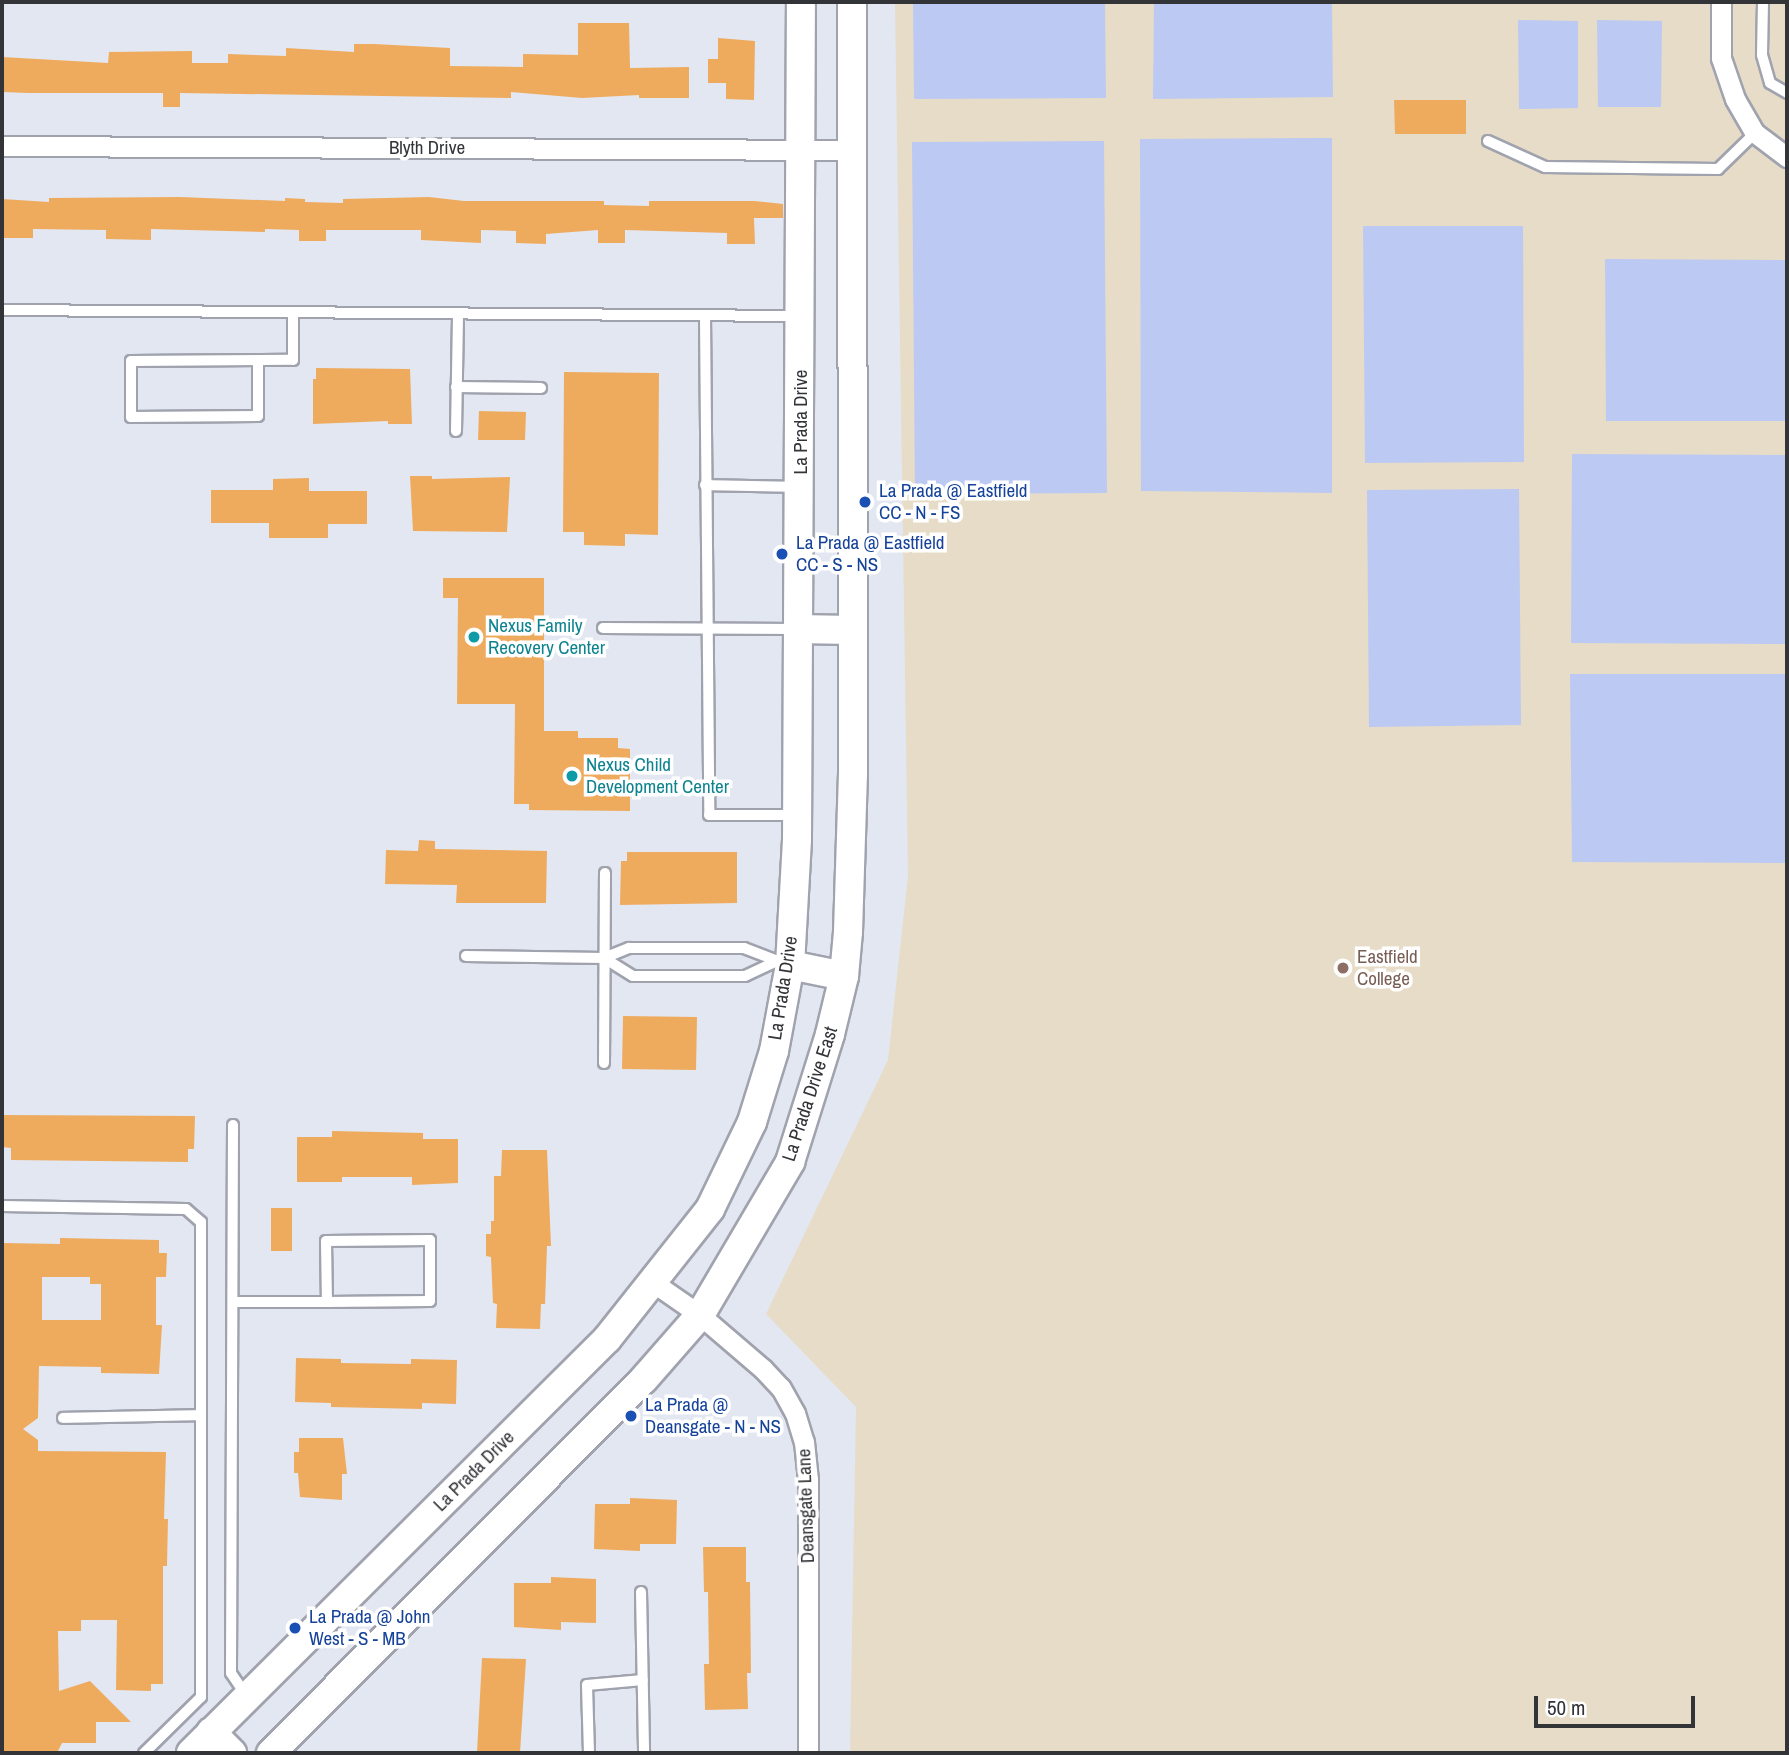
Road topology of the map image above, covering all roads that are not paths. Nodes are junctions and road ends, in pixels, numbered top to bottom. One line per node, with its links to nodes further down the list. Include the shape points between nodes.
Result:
1 (801, 2): 9 (main road, La Prada Drive)
2 (852, 2): 10 (main road)
3 (1721, 2): 6 (street, via 1721,58 1735,99)
4 (1763, 2): 5 (lane, via 1762,55 1770,83)
5 (1786, 90)
6 (1755, 133): 7 (lane, via 1718,169 1545,167); 11 (street)
7 (1488, 141)
8 (2, 146): 9 (street, Blyth Drive)
9 (800, 149): 10 (street, Blyth Drive); 16 (main road, La Prada Drive)
10 (852, 150): 26 (main road)
11 (1787, 157)
12 (2, 310): 13 (lane)
13 (293, 312): 14 (lane); 17 (lane, via 293,360)
14 (458, 313): 15 (lane); 18 (lane)
15 (705, 316): 16 (lane); 21 (lane)
16 (801, 316): 22 (main road, La Prada Drive)
17 (258, 361): 17 (lane, via 258,416 131,417 131,361)
18 (456, 387): 19 (lane); 20 (lane)
19 (541, 388)
20 (456, 431)
21 (705, 485): 22 (lane); 24 (lane)
22 (801, 488): 25 (main road, La Prada Drive)
23 (603, 628): 24 (lane)
24 (707, 629): 25 (lane); 27 (lane, via 709,815)
25 (798, 629): 26 (main road); 27 (main road, La Prada Drive)
26 (852, 630): 32 (main road, via 853,774)
27 (798, 816): 31 (main road, La Prada Drive)
28 (605, 873): 30 (lane)
29 (466, 956): 30 (lane)
30 (604, 958): 31 (lane, via 629,948 744,948); 31 (lane, via 633,976 745,976); 33 (lane)
31 (783, 963): 32 (main road); 36 (main road, La Prada Drive, via 774,1051 752,1122 710,1209)
32 (844, 976): 39 (main road, La Prada Drive East, via 790,1162)
33 (604, 1063)
34 (233, 1125): 37 (lane)
35 (2, 1206): 40 (lane, via 186,1209 201,1222)
36 (654, 1283): 39 (street, Deansgate Lane); 44 (main road, La Prada Drive, via 607,1339)
37 (233, 1302): 38 (lane); 44 (lane, via 231,1674)
38 (327, 1302): 38 (lane, via 430,1301 430,1240 326,1241)
39 (700, 1315): 49 (main road, via 617,1407); 52 (street, Deansgate Lane, via 781,1388 804,1441 808,1479)
40 (201, 1415): 41 (lane); 46 (lane, via 201,1697)
41 (63, 1418)
42 (640, 1592): 43 (lane)
43 (643, 1680): 50 (lane, via 587,1685); 51 (lane)
44 (247, 1697): 45 (main road, La Prada Drive)
45 (211, 1732): 47 (main road, La Prada Drive); 48 (main road)
46 (144, 1753)
47 (191, 1753)
48 (232, 1753)
49 (271, 1753)
50 (589, 1753)
51 (644, 1753)
52 (808, 1753)

